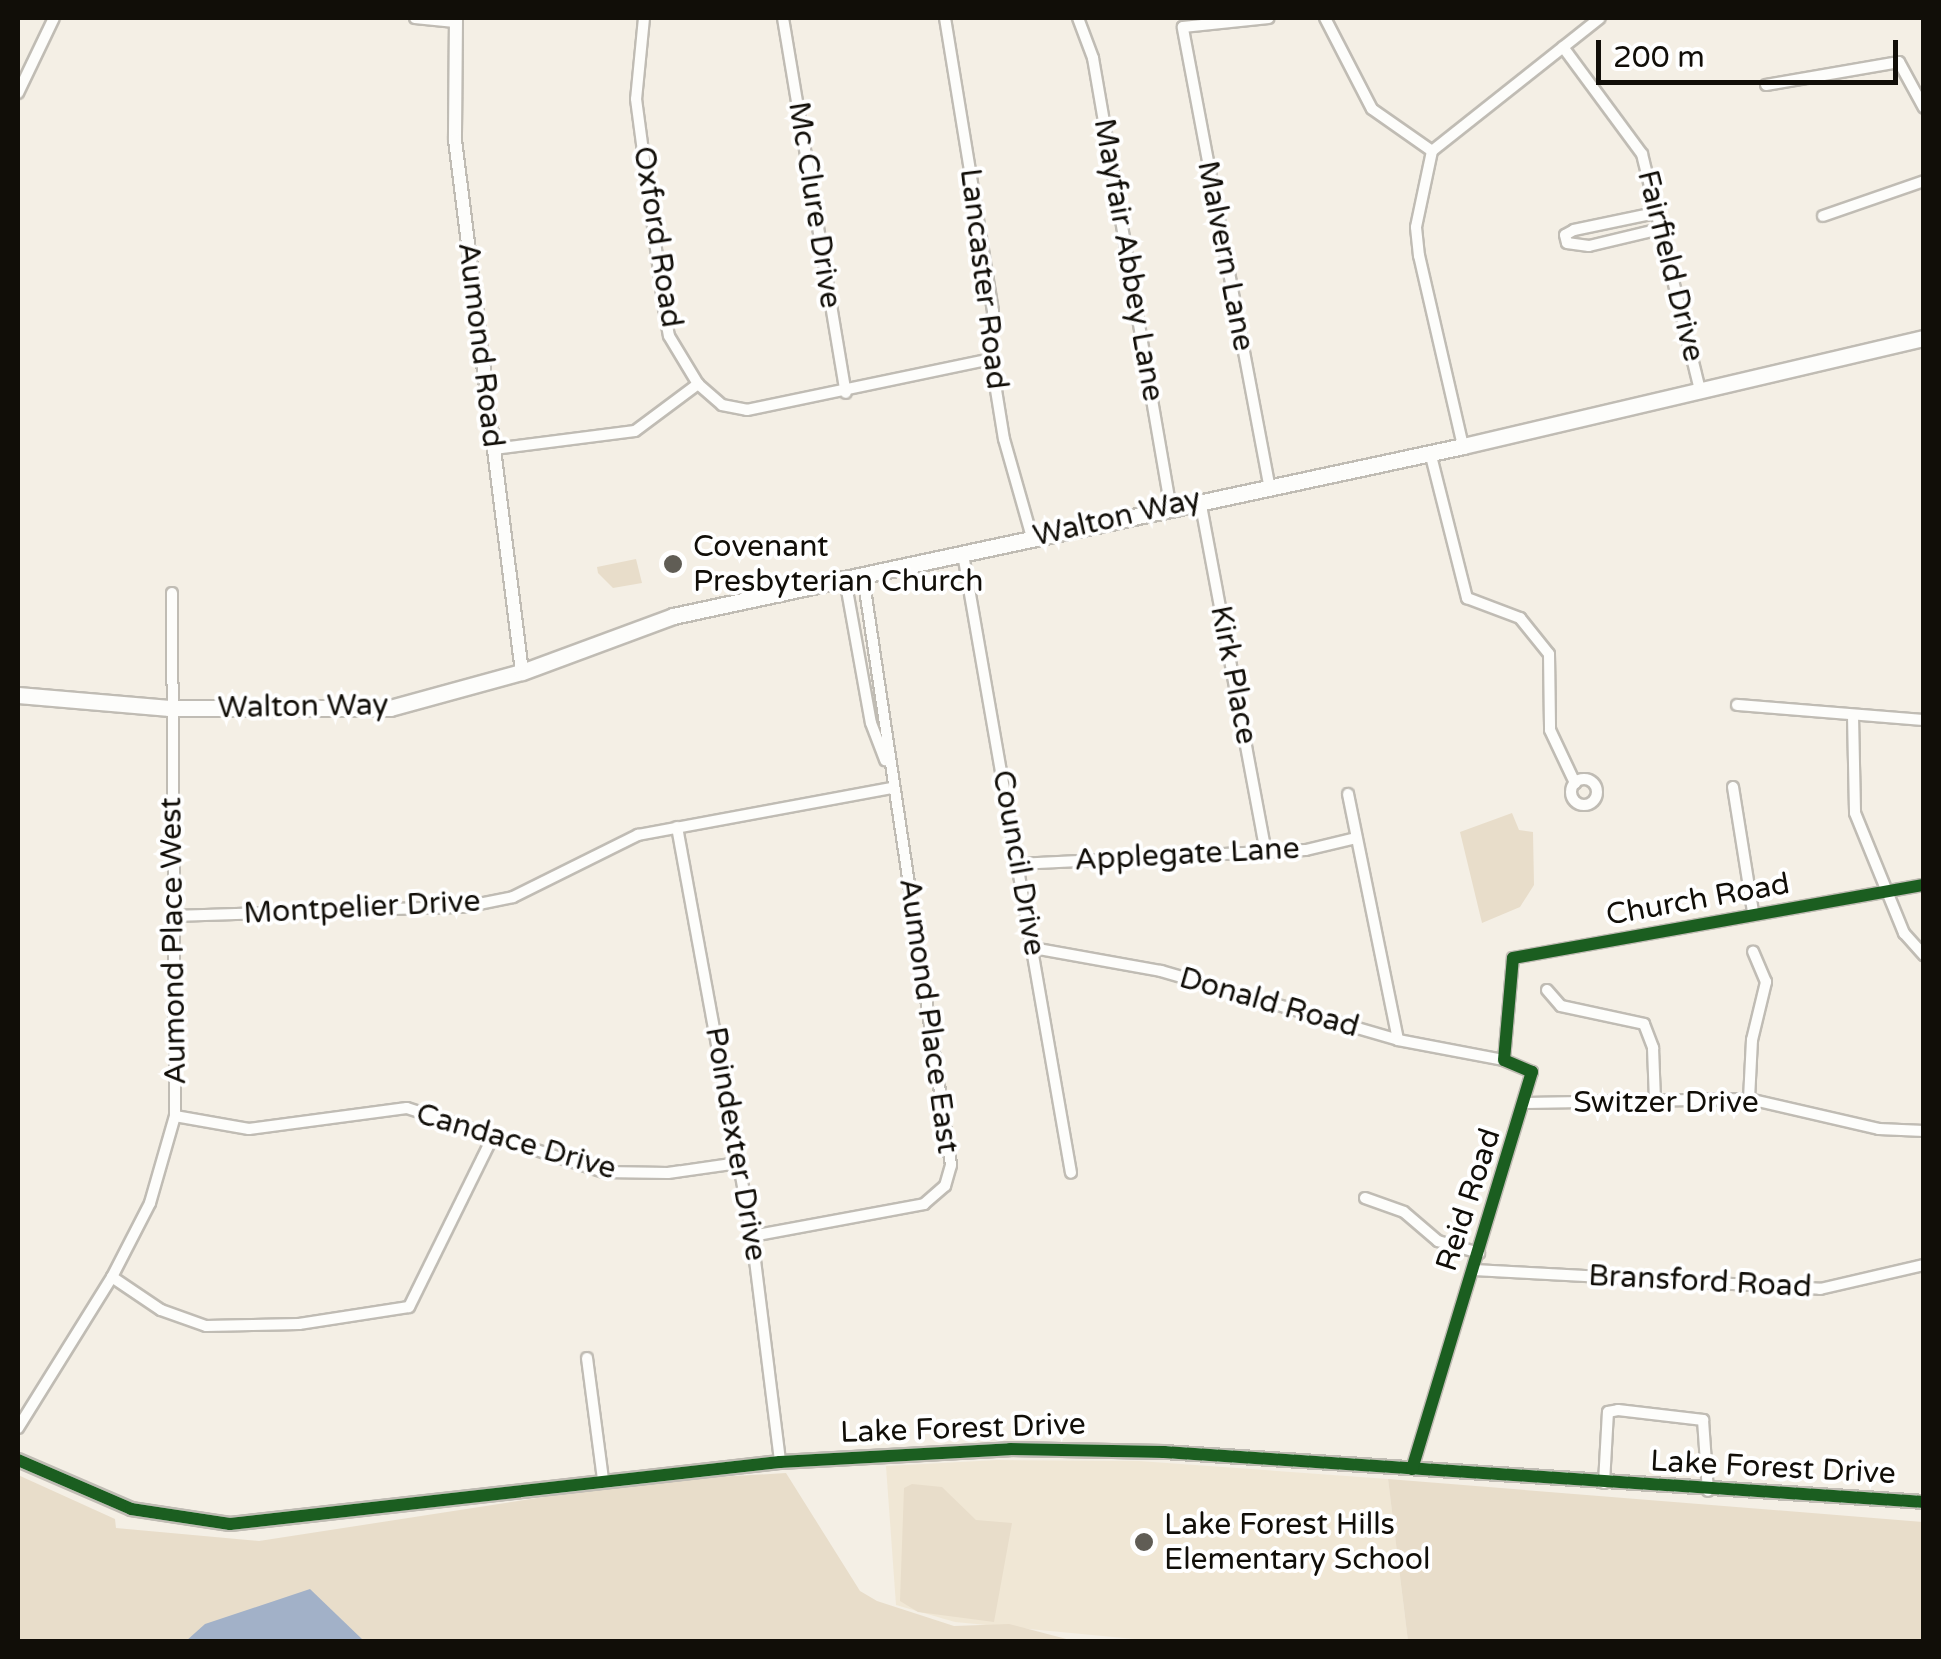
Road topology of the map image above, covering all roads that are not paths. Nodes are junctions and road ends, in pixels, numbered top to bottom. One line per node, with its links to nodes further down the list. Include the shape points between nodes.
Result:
1 (54, 18): 13 (street)
2 (415, 18): 10 (street)
3 (644, 18): 22 (street, Oxford Road, via 636,99 664,308 670,336)
4 (783, 18): 24 (street, Mc Clure Drive)
5 (945, 18): 21 (street, Lancaster Road, via 993,311)
6 (1078, 18): 30 (street, Mayfair Abbey Lane, via 1093,58)
7 (1270, 18): 28 (street, Malvern Lane, via 1183,28)
8 (1324, 18): 15 (street, via 1372,109)
9 (1600, 18): 11 (street)
10 (456, 20): 26 (street, Aumond Road, via 454,140)
11 (1564, 47): 15 (street); 17 (street, Fairfield Drive, via 1642,154)
12 (1766, 85): 14 (street, via 1899,62)
13 (18, 93)
14 (1924, 108)
15 (1432, 151): 25 (street, via 1417,242)
16 (1924, 181): 18 (street)
17 (1660, 212): 19 (street, Fairfield Drive); 19 (street, via 1565,235 1567,243 1588,246)
18 (1823, 216)
19 (1664, 228): 23 (street, Fairfield Drive)
20 (1924, 338): 23 (main road, Walton Way)
21 (992, 359): 24 (street, Oxford Road); 31 (street, Lancaster Road, via 1004,438)
22 (698, 384): 24 (street, Oxford Road, via 722,405 746,410); 26 (street, via 635,431)
23 (1700, 390): 25 (main road, Walton Way)
24 (846, 393)
25 (1463, 446): 27 (main road, Walton Way)
26 (494, 450): 36 (street, Aumond Road)
27 (1430, 452): 28 (main road, Walton Way); 43 (street, via 1467,598 1520,618 1549,654 1550,730)
28 (1269, 484): 29 (main road, Walton Way)
29 (1200, 498): 30 (main road, Walton Way); 49 (street, Kirk Place)
30 (1170, 506): 31 (main road, Walton Way)
31 (1032, 538): 32 (main road, Walton Way)
32 (963, 554): 33 (main road, Walton Way); 50 (street, Council Drive)
33 (862, 576): 34 (main road, Walton Way); 42 (street, Aumond Place East, via 888,720)
34 (846, 579): 36 (main road, Walton Way, via 673,616); 42 (street, Aumond Place East, via 871,723)
35 (172, 593): 39 (street, Aumond Place West)
36 (522, 672): 39 (main road, Walton Way, via 390,708)
37 (18, 696): 39 (main road, Walton Way)
38 (1737, 705): 40 (street)
39 (169, 708): 54 (street, Aumond Place West)
40 (1854, 716): 41 (street); 52 (street, via 1855,814)
41 (1923, 720)
42 (887, 765): 44 (street, Aumond Place East)
43 (1575, 783)
44 (891, 788): 47 (street, Montpelier Drive); 70 (street, Aumond Place East, via 946,1098 951,1165 944,1186 924,1204)
45 (1733, 788): 53 (street)
46 (1348, 794): 48 (street)
47 (678, 827): 54 (street, Montpelier Drive, via 638,835 513,897 464,907); 67 (street, Poindexter Drive)
48 (1356, 838): 49 (street, Applegate Lane); 59 (street)
49 (1266, 852): 50 (street, Applegate Lane)
50 (1017, 864): 55 (street, Council Drive)
51 (1924, 885): 52 (street, Church Road)
52 (1893, 893): 53 (street, Church Road); 57 (street, via 1904,933)
53 (1752, 912): 60 (street, Church Road, via 1513,958)
54 (173, 916): 64 (street, Aumond Place West)
55 (1033, 948): 59 (street, Donald Road, via 1161,971); 68 (street, Council Drive)
56 (1753, 952): 61 (street, via 1766,982 1752,1040)
57 (1924, 955)
58 (1546, 990): 62 (street, via 1560,1006 1644,1024)
59 (1398, 1040): 60 (street, Donald Road)
60 (1504, 1060): 63 (street, Reid Road, via 1532,1072)
61 (1750, 1099): 62 (street, Switzer Drive); 65 (street, Switzer Drive, via 1878,1130)
62 (1655, 1100): 63 (street, Switzer Drive)
63 (1526, 1103): 71 (street, Reid Road)
64 (176, 1116): 66 (street, Candace Drive, via 249,1128 406,1108); 74 (street, Aumond Place West, via 150,1203)
65 (1924, 1131)
66 (494, 1134): 67 (street, Candace Drive, via 630,1175); 74 (street, via 409,1307 318,1322 206,1326 161,1310)
67 (738, 1163): 70 (street, Poindexter Drive)
68 (1071, 1174)
69 (1365, 1198): 71 (street, via 1404,1212 1438,1241)
70 (752, 1236): 78 (street, Poindexter Drive)
71 (1479, 1253): 73 (street, Reid Road)
72 (1924, 1265): 73 (street, Bransford Road, via 1820,1290)
73 (1474, 1270): 79 (street, Reid Road)
74 (112, 1277): 76 (street, Aumond Place West)
75 (587, 1358): 80 (street)
76 (18, 1428)
77 (18, 1460): 80 (street, Lake Forest Drive, via 131,1509 230,1524)
78 (780, 1462): 79 (street, Lake Forest Drive, via 1090,1449); 80 (street, Lake Forest Drive)
79 (1412, 1469): 81 (street, Lake Forest Drive)
80 (604, 1480)
81 (1604, 1483): 82 (street, Lake Forest Drive); 82 (street, via 1608,1412 1618,1410 1703,1420)
82 (1708, 1492): 83 (street, Lake Forest Drive)
83 (1924, 1502)

